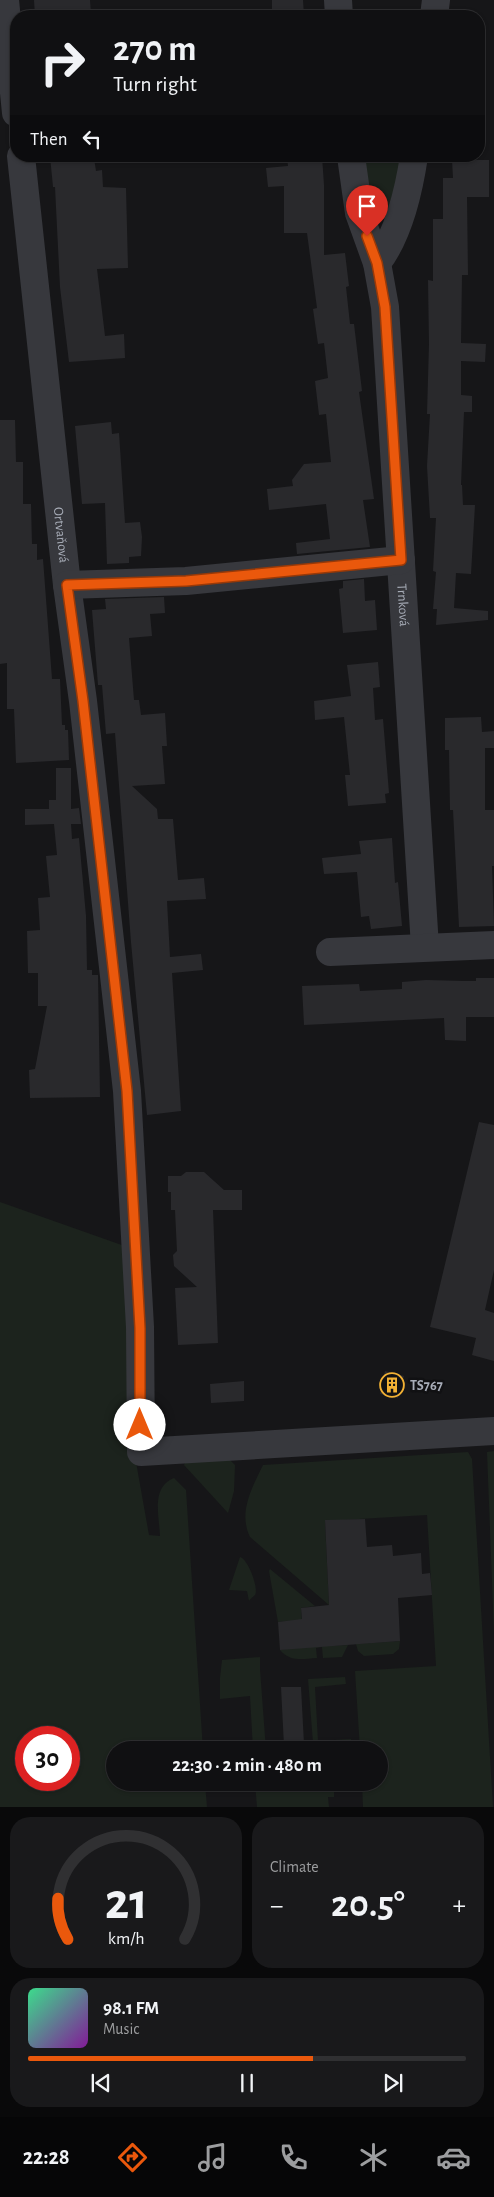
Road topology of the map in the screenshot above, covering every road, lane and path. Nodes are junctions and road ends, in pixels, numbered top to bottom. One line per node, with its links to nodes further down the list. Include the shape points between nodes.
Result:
1 (5, 0): 2 (street)
2 (10, 51)
3 (22, 162): 8 (street, Ortvaňová)
4 (352, 162): 6 (street, Trnková, via 359,213)
5 (412, 162): 6 (street, via 393,237)
6 (377, 263): 7 (street, Trnková, via 385,307)
7 (401, 560): 8 (street, via 186,581); 10 (street, Trnková)
8 (67, 585): 12 (street, Ortvaňová, via 127,1091 140,1328 141,1452)
9 (494, 945): 10 (street)
10 (425, 946): 11 (street)
11 (330, 952)
12 (494, 1430)

